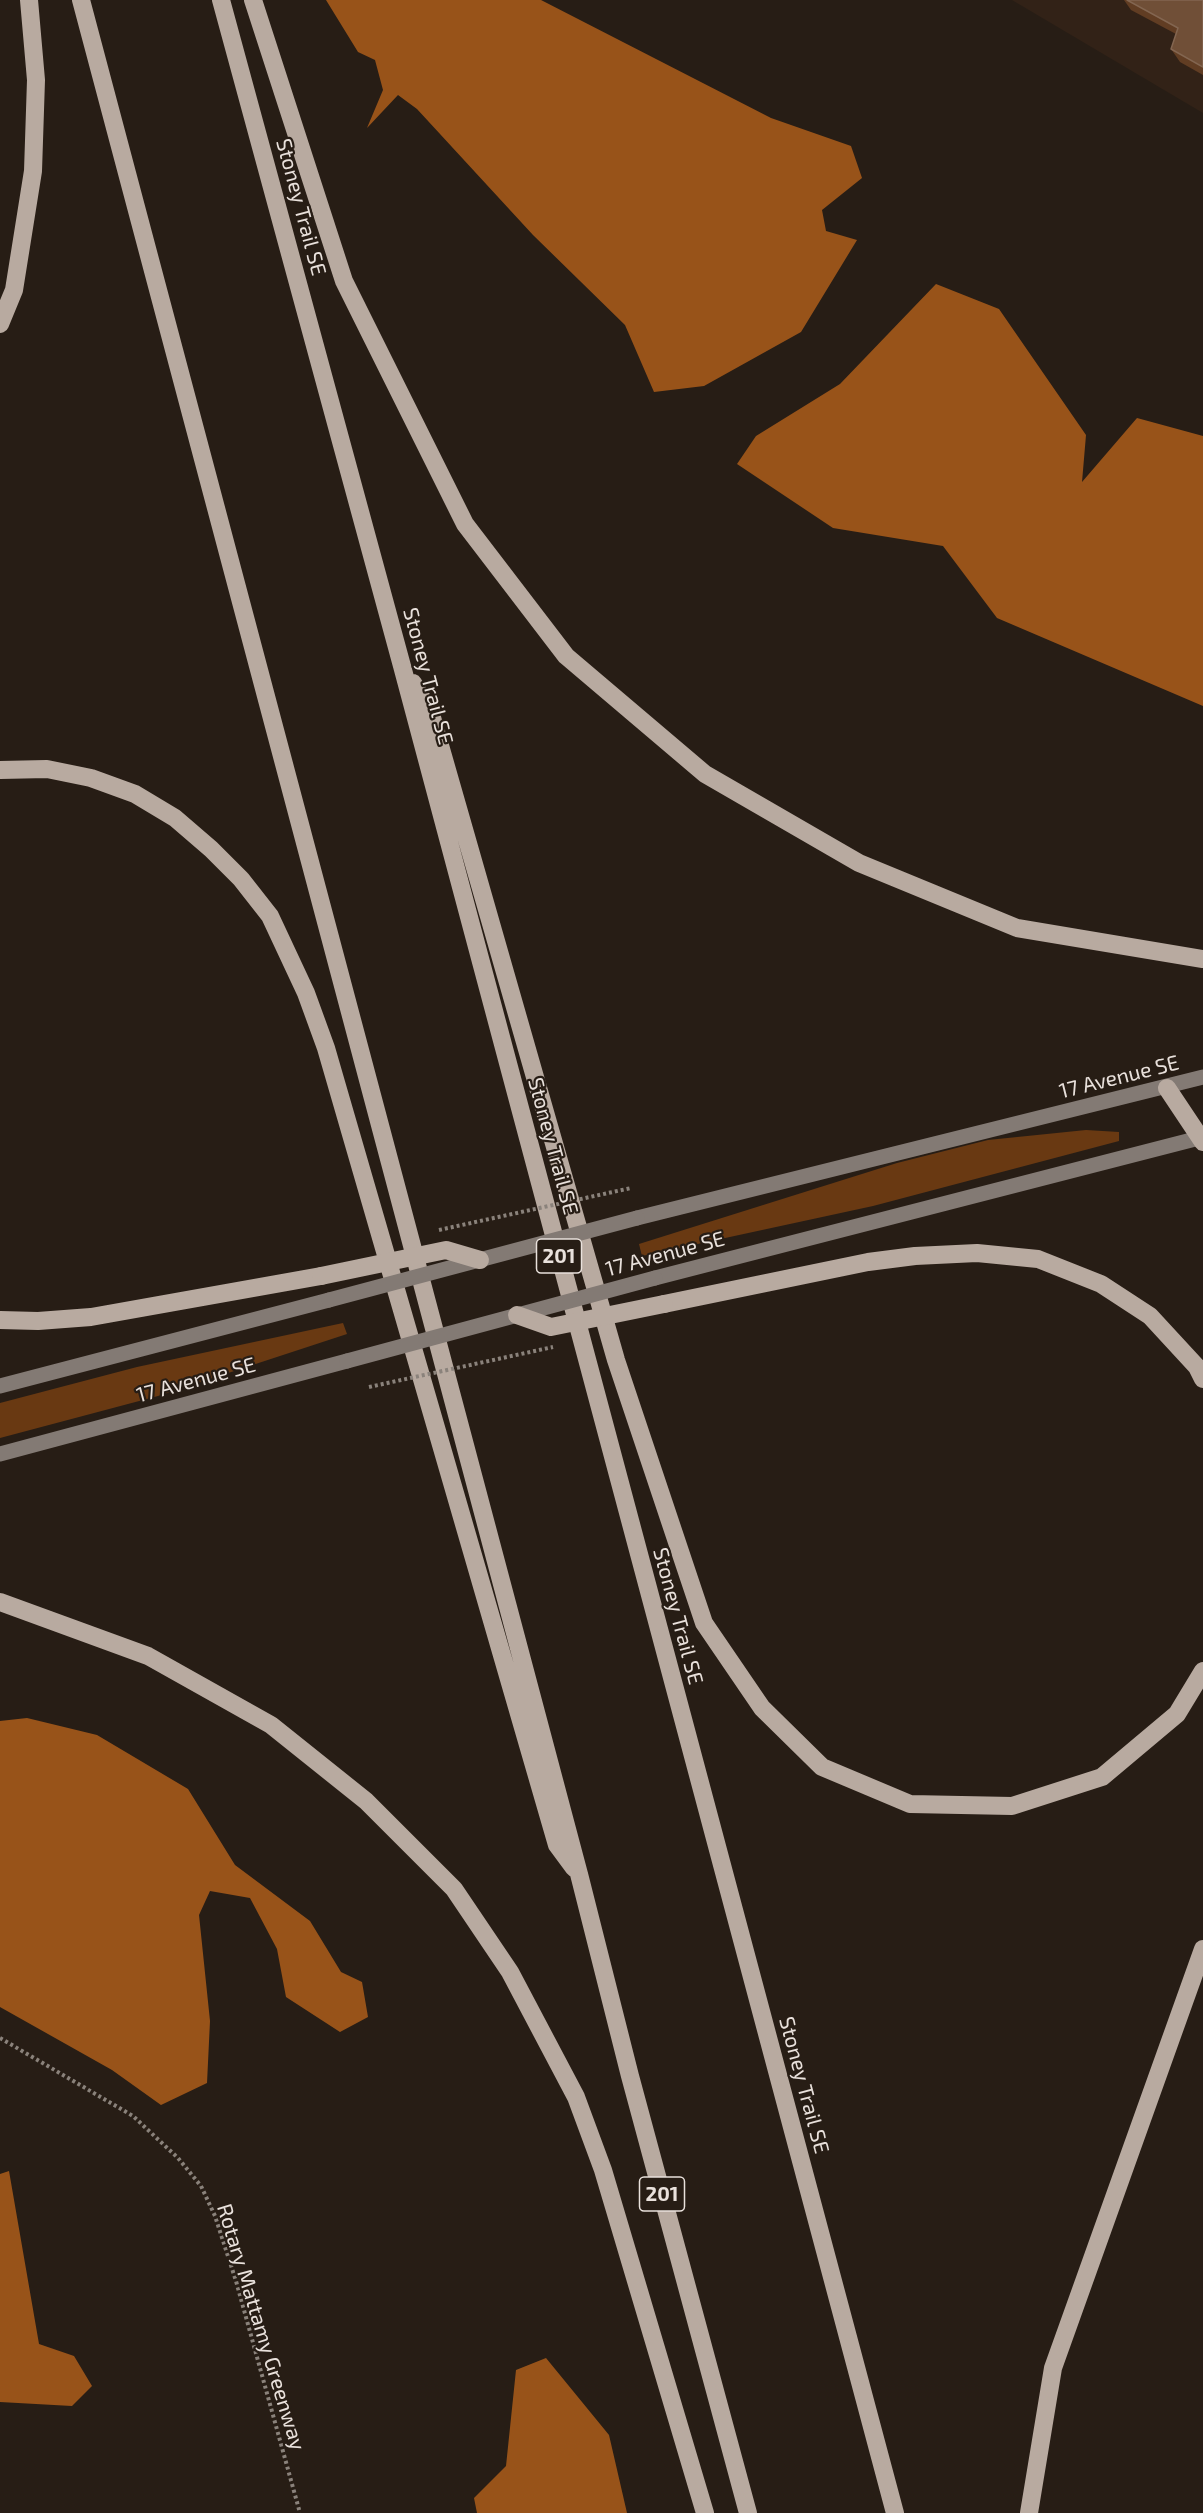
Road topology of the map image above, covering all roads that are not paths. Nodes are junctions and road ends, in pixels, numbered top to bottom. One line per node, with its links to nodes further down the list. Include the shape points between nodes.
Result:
1 (29, 0): 5 (highway, via 36,80 33,171 14,290)
2 (81, 0): 20 (highway, 201)
3 (221, 0): 6 (highway, Stoney Trail SE / 201)
4 (253, 0): 8 (highway, via 344,281 465,524 566,656 705,774 859,863 1017,928)
5 (0, 324)
6 (402, 666): 19 (highway, via 432,714 616,1360 704,1623 762,1708 822,1767 910,1804 1012,1806 1102,1777 1177,1714); 24 (highway, Stoney Trail SE / 201)
7 (0, 770): 20 (highway, via 47,769 91,778 135,794 175,818 211,849 270,916 326,1047 557,1845)
8 (1203, 959)
9 (1203, 1077): 10 (main road, 17 Avenue SE)
10 (1167, 1088): 11 (highway); 12 (main road, 17 Avenue SE, bridge)
11 (1202, 1139): 13 (main road, 17 Avenue SE, bridge)
12 (480, 1260): 14 (highway, bridge, via 446,1250 91,1317); 16 (main road, 17 Avenue SE, bridge)
13 (517, 1315): 15 (highway, bridge, via 551,1327 867,1262 976,1253 1038,1259 1101,1284 1150,1316 1197,1366); 17 (main road, 17 Avenue SE, bridge)
14 (0, 1320)
15 (1203, 1379)
16 (0, 1386)
17 (0, 1454)
18 (0, 1602): 22 (highway, via 148,1656 271,1725 366,1801 454,1889 510,1972 576,2097 603,2170)
19 (1203, 1671)
20 (579, 1874): 23 (highway, 201)
21 (1203, 1949): 25 (highway, via 1053,2368)
22 (705, 2513)
23 (748, 2513)
24 (895, 2513)
25 (1029, 2513)

